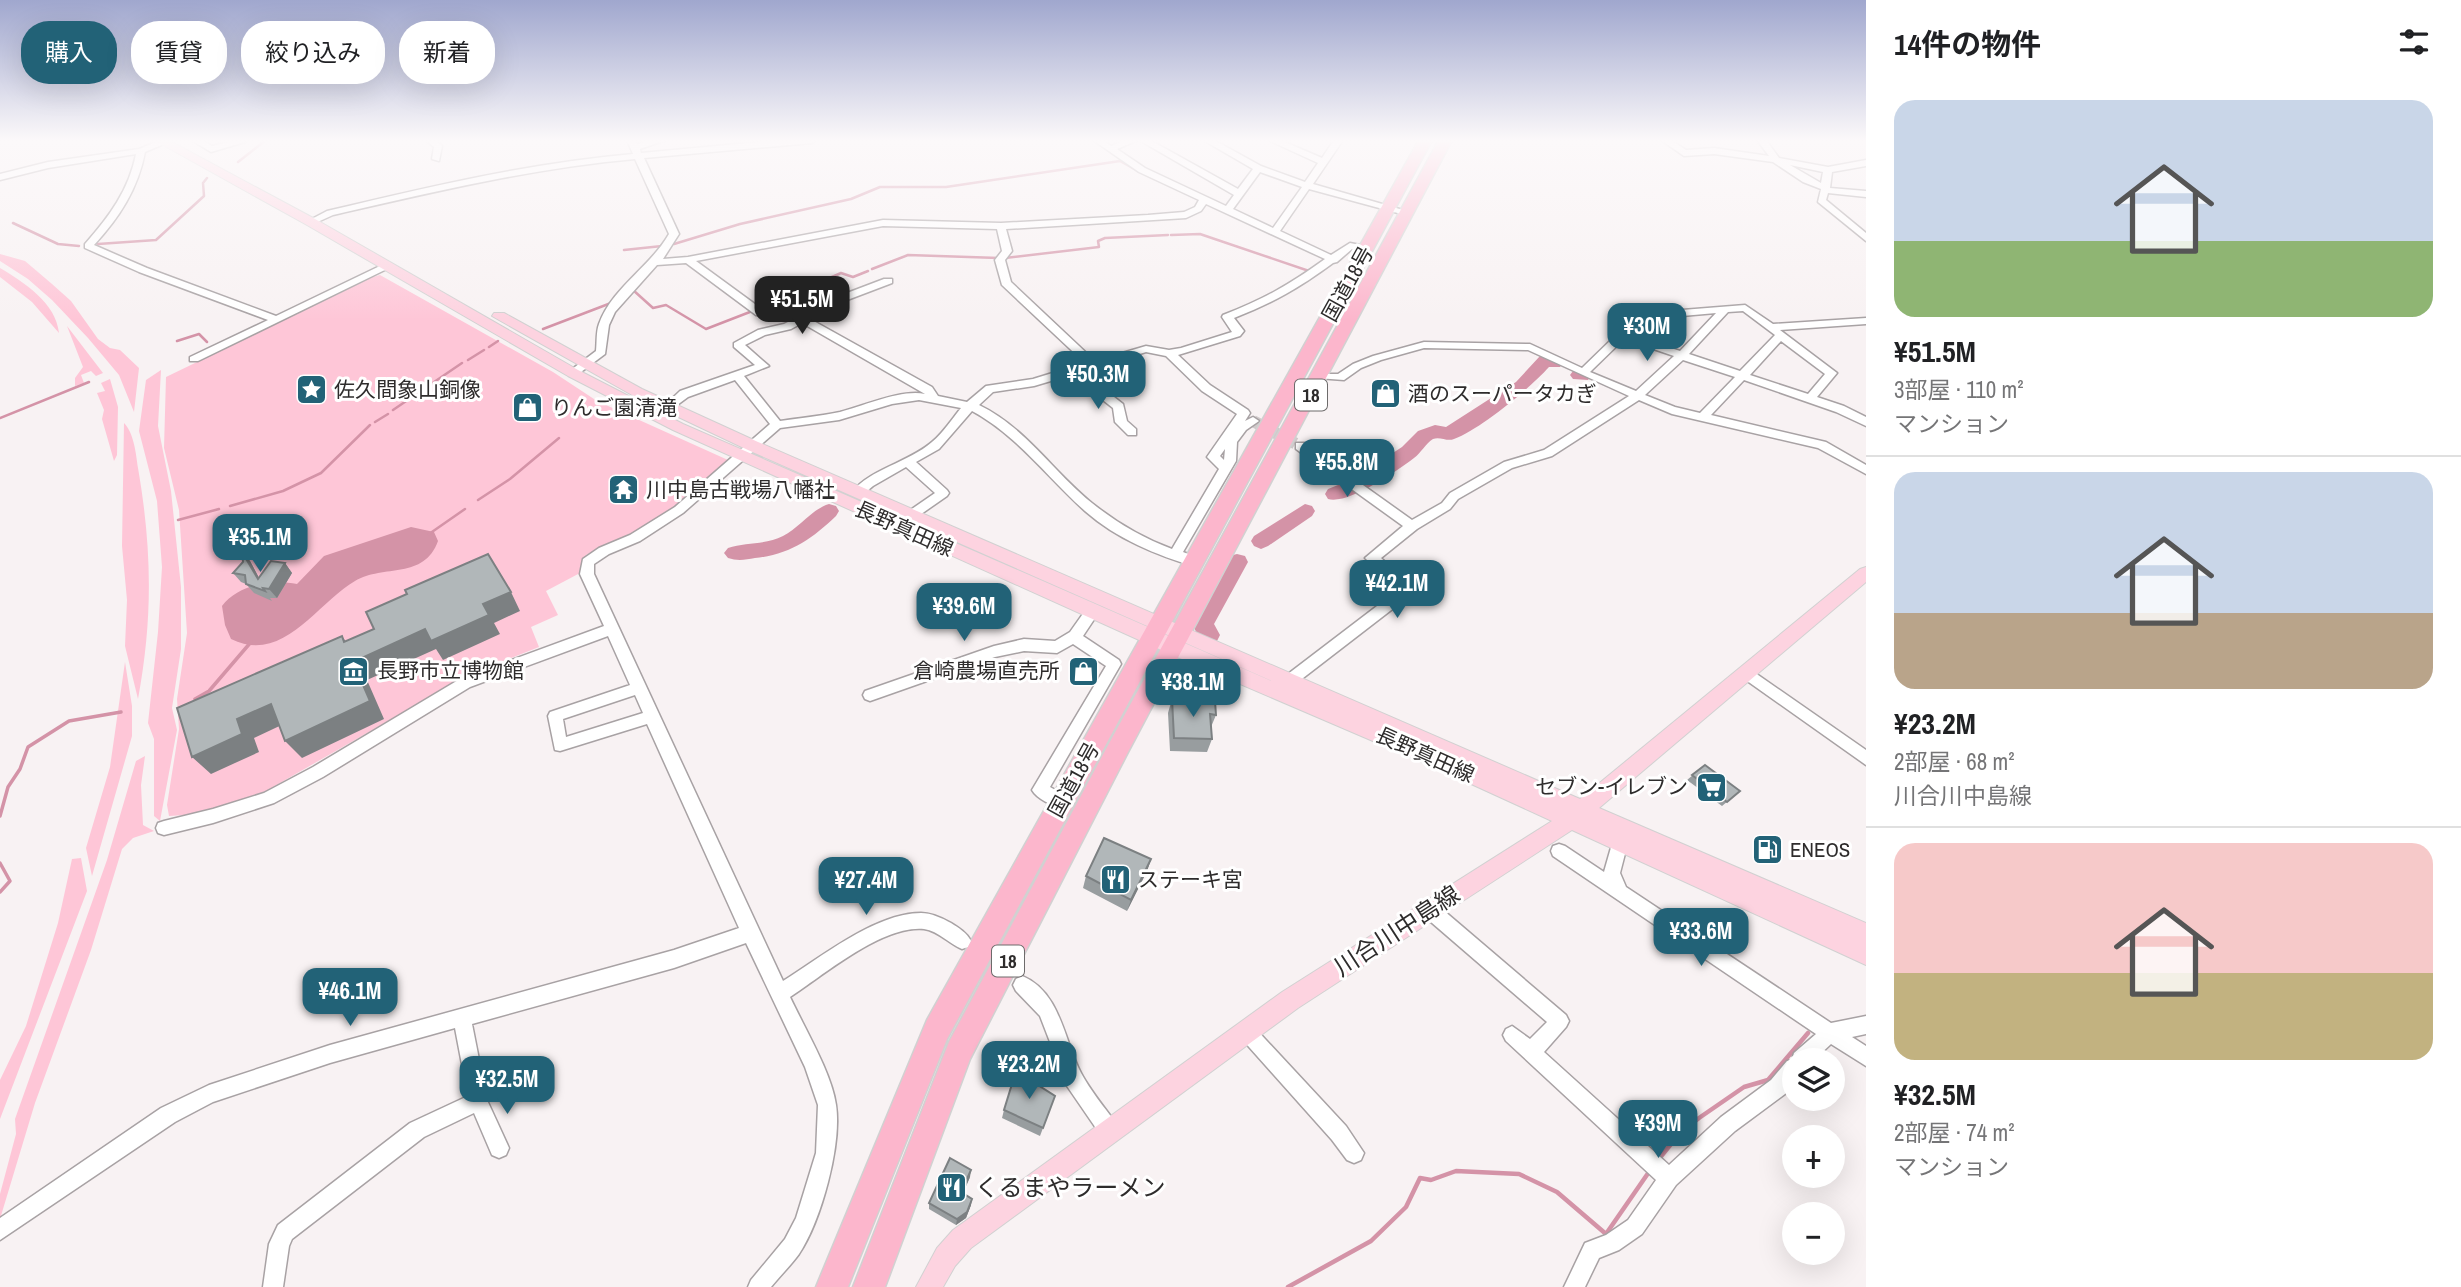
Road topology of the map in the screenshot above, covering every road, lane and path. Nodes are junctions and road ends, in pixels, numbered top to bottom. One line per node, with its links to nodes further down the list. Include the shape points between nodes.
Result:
1 (125, 200): 27 (street, via 88,246)
2 (281, 200): 15 (main road, 長野真田線)
3 (287, 200): 15 (main road, 長野真田線)
4 (392, 200): 15 (street)
5 (658, 200): 22 (street, via 674,234)
6 (1204, 200): 14 (street); 16 (street, via 1186,215)
7 (1235, 200): 14 (street)
8 (1298, 200): 17 (street)
9 (1360, 200): 13 (street)
10 (1401, 200): 13 (highway, 国道18号 / 18)
11 (1405, 200): 13 (highway, 国道18号 / 18)
12 (1821, 200): 18 (street)
13 (1397, 210): 19 (highway, 国道18号 / 18); 39 (highway, 国道18号 / 18)
14 (1227, 211): 17 (street)
15 (317, 219): 23 (main road, 長野真田線); 35 (main road, 長野真田線)
16 (1001, 226): 20 (street, via 883,223); 34 (street, via 1007,251 1000,260 1006,283)
17 (1275, 233): 21 (street)
18 (1866, 238)
19 (1367, 249): 21 (street, via 1350,246); 59 (highway, 国道18号 / 18)
20 (688, 260): 22 (street); 26 (street, via 760,313)
21 (1334, 260): 31 (street, via 1268,300 1227,317 1239,331 1236,334)
22 (656, 262): 35 (street, via 631,285 604,325 601,352)
23 (388, 266): 27 (street); 35 (main road, 長野真田線)
24 (888, 281): 26 (street)
25 (1724, 311): 29 (street, via 1745,308); 30 (street, via 1682,313 1650,308); 32 (street)
26 (800, 318): 38 (street, via 738,345 763,366); 43 (street, via 903,374)
27 (276, 319): 33 (street)
28 (1866, 321): 29 (street)
29 (1776, 331): 40 (street); 42 (street, via 1831,373)
30 (1622, 335): 32 (street); 37 (street)
31 (1169, 353): 34 (street, via 1146,349); 54 (street, via 1206,388 1244,413 1213,457)
32 (1682, 355): 40 (street); 41 (street)
33 (194, 359)
34 (1092, 364): 36 (street)
35 (579, 369): 45 (main road, 長野真田線); 52 (main road, 長野真田線)
36 (1073, 370): 44 (street, via 990,390); 50 (street, via 1119,407 1121,422)
37 (1583, 373): 39 (street, via 1530,347 1424,345 1377,358 1340,378); 41 (street)
38 (738, 376): 45 (street, via 684,394); 49 (street)
39 (1321, 376): 64 (highway, 国道18号 / 18)
40 (1742, 376): 42 (street); 46 (street)
41 (1636, 397): 46 (street); 58 (street, via 1548,453 1508,465 1454,496)
42 (1810, 399): 48 (street)
43 (936, 400): 44 (street); 49 (street, via 919,396 839,416)
44 (970, 406): 53 (street, via 935,446); 59 (street, via 1019,437 1091,509 1144,544)
45 (669, 407): 52 (main road, 長野真田線)
46 (1703, 418): 55 (street, via 1822,445)
47 (1253, 421): 54 (street, via 1231,441 1230,461)
48 (1866, 422)
49 (777, 425): 52 (street)
50 (1132, 432)
51 (1300, 446): 58 (street)
52 (747, 451): 56 (main road, 長野真田線); 61 (main road, 長野真田線); 62 (street, via 678,510 588,562 587,574)
53 (908, 462): 56 (street); 57 (street, via 943,493)
54 (1225, 467): 59 (street)
55 (1866, 470)
56 (857, 493): 57 (main road, 長野真田線)
57 (910, 516): 64 (main road, 長野真田線)
58 (1412, 526): 66 (street, via 1372,558 1407,590)
59 (1185, 558): 64 (highway, 国道18号 / 18)
60 (1866, 573): 65 (main road, 川合川中島線)
61 (1092, 612): 63 (street); 64 (main road, 長野真田線)
62 (613, 628): 67 (street); 73 (street, via 465,683 268,798)
63 (1075, 636): 68 (street, via 1057,647 1024,645 994,652); 71 (street, via 1114,664 1040,790)
64 (1166, 637): 66 (main road, 長野真田線); 71 (highway, 国道18号 / 18); 72 (main road, 長野真田線, via 1452,766); 103 (highway, 国道18号 / 18, via 959,1052)
65 (1748, 674): 70 (street); 72 (main road, 川合川中島線)
66 (1289, 681): 72 (main road, 長野真田線)
67 (639, 688): 69 (street); 69 (street, via 555,716 560,745)
68 (870, 695)
69 (652, 716): 78 (street)
70 (1866, 758)
71 (1062, 802): 102 (highway, 国道18号 / 18, via 937,1030)
72 (1577, 814): 74 (main road, 長野真田線); 77 (main road, 川合川中島線); 79 (main road, 長野真田線)
73 (164, 828)
74 (1620, 842): 76 (street, via 1612,873); 81 (main road, 長野真田線)
75 (1559, 851): 76 (street)
76 (1620, 892): 87 (street)
77 (1430, 910): 86 (main road, 川合川中島線); 90 (street, via 1560,1021)
78 (750, 933): 83 (street); 84 (street, via 674,959)
79 (1866, 934)
80 (962, 941): 83 (street, via 932,923 903,922 877,932)
81 (1866, 954)
82 (1022, 985): 94 (street, via 1047,1010 1074,1079)
83 (779, 994): 101 (street, via 821,1082 827,1105 827,1140 805,1222 792,1246)
84 (462, 1017): 93 (street); 98 (street, via 209,1094 168,1115)
85 (1866, 1025): 87 (street)
86 (1247, 1032): 94 (main road, 川合川中島線); 96 (street)
87 (1831, 1032): 89 (street); 91 (street)
88 (1513, 1035): 90 (street)
89 (1814, 1048)
90 (1531, 1052): 97 (street)
91 (1866, 1057)
92 (1782, 1082): 97 (street)
93 (478, 1101): 95 (street); 100 (street, via 417,1130 285,1232)
94 (1109, 1130): 99 (main road, 川合川中島線, via 962,1239 946,1257)
95 (499, 1148)
96 (1354, 1153)
97 (1659, 1168): 104 (street, via 1635,1227 1592,1250)
98 (0, 1230)
99 (933, 1284)
100 (273, 1287)
101 (758, 1287)
102 (832, 1287)
103 (869, 1287)
104 (1574, 1287)

